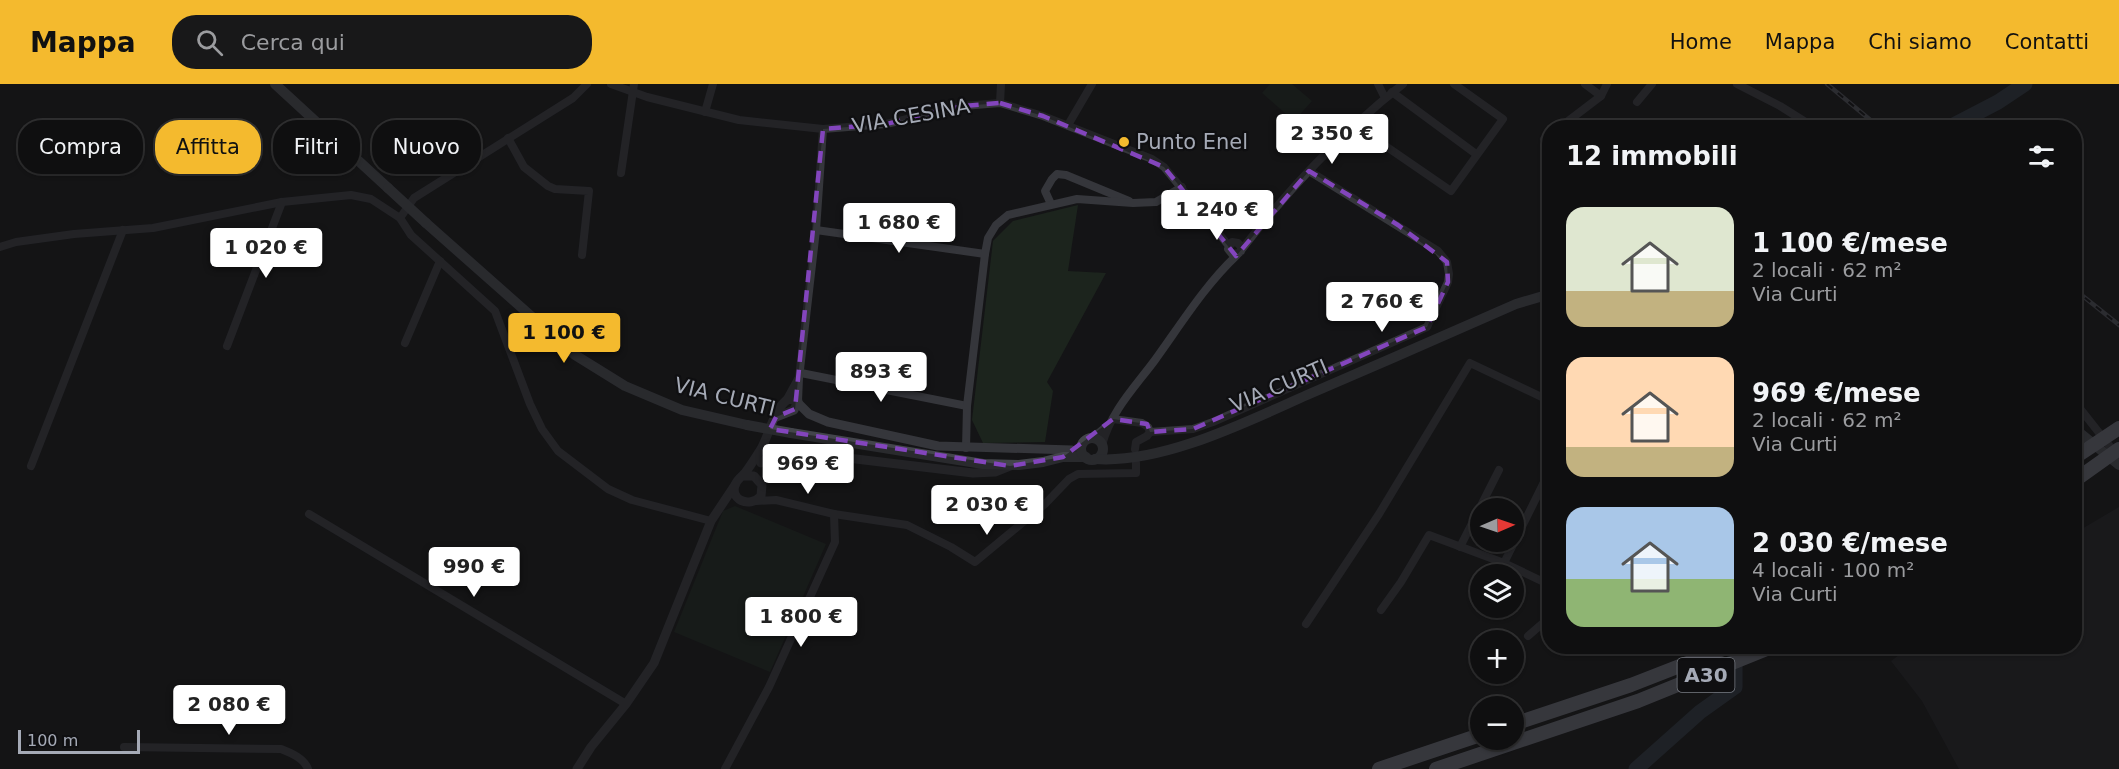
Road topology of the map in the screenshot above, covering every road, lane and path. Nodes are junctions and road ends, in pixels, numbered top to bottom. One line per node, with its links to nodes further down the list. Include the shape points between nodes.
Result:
1 (275, 84): 72 (main road, VIA CURTI, bridge, via 575,355 625,386 682,410 747,425)
2 (587, 84): 26 (street, via 573,98)
3 (611, 84): 14 (street, VIA CESINA)
4 (713, 84): 20 (street)
5 (1001, 84): 19 (street)
6 (1092, 84): 23 (street)
7 (1378, 84): 17 (street)
8 (1403, 84): 15 (street)
9 (1454, 84): 27 (street, via 1503,119)
10 (1585, 84): 16 (street)
11 (1607, 84): 16 (street)
12 (1652, 84): 18 (street)
13 (1737, 84): 22 (street)
14 (633, 88): 20 (street, VIA CESINA, via 647,97); 29 (street)
15 (1392, 92): 17 (street); 27 (street)
16 (1601, 96): 21 (street)
17 (1385, 98): 24 (street)
18 (1637, 102)
19 (1000, 103): 23 (street); 25 (street, VIA CESINA, via 955,107 886,124)
20 (705, 112): 25 (street, VIA CESINA, via 739,120)
21 (1570, 120)
22 (1803, 120)
23 (1068, 125): 30 (street, via 1152,159)
24 (1355, 125): 27 (street, via 1451,191); 28 (street)
25 (823, 129): 36 (street)
26 (508, 138): 34 (street, via 414,198); 40 (street, via 524,167 548,186 589,191)
27 (1476, 154)
28 (1309, 171): 38 (street, via 1253,237); 54 (street, via 1408,231 1438,251 1447,262 1448,282 1427,327 1213,422 1193,429)
29 (621, 173)
30 (1182, 187): 32 (street, via 1156,202); 38 (street, via 1199,212)
31 (282, 202): 34 (street, via 351,195 371,199); 35 (street, via 153,228); 44 (street)
32 (1133, 203): 33 (street, via 1077,199); 33 (street, via 1058,174 1045,191)
33 (1051, 204): 39 (street, via 1008,215 988,238)
34 (400, 218): 41 (street, via 411,235)
35 (123, 230): 37 (street, via 28,240); 71 (street)
36 (816, 230): 39 (street); 45 (street)
37 (0, 247)
38 (1235, 248): 52 (street)
39 (985, 254): 49 (street)
40 (582, 255)
41 (440, 261): 43 (street); 85 (street, via 495,311 530,404 558,451 608,489 632,500)
42 (1542, 296): 66 (main road, VIA CURTI, via 1516,304 1193,443)
43 (405, 343)
44 (226, 346)
45 (800, 376): 47 (street); 48 (street); 49 (street)
46 (1542, 397): 90 (street, via 1470,363 1379,514)
47 (786, 400): 48 (street, VIA CURTI); 51 (street)
48 (798, 401): 51 (street, via 794,410); 59 (street, VIA CURTI, via 809,414 835,424)
49 (967, 406): 59 (street)
50 (2082, 411): 67 (street)
51 (776, 417): 58 (street)
52 (1111, 422): 54 (street, via 1142,423); 56 (street); 57 (street)
53 (2119, 428): 63 (highway, bridge)
54 (1150, 432): 62 (street, via 1136,441)
55 (2082, 435): 70 (main road)
56 (1088, 441): 57 (main road, via 1098,440); 61 (main road, VIA CURTI); 65 (main road, via 1082,450)
57 (1103, 446): 65 (main road, via 1102,454); 66 (main road)
58 (762, 447): 68 (street); 75 (street)
59 (966, 448): 61 (street, VIA CURTI)
60 (2119, 449): 74 (highway, bridge)
61 (1072, 450): 64 (main road, VIA CURTI)
62 (1135, 450)
63 (2082, 453)
64 (1063, 457): 65 (main road, VIA CURTI); 72 (main road, VIA CURTI)
65 (1090, 458): 66 (main road, VIA CURTI)
66 (1120, 458)
67 (2119, 458)
68 (761, 463): 72 (street, via 771,454 789,451 973,473 995,472); 77 (street)
69 (1136, 463): 84 (street, via 1137,473 1078,474 1069,479 975,562 907,525)
70 (2119, 465)
71 (31, 466)
72 (1010, 466)
73 (1499, 471): 86 (street)
74 (2082, 475)
75 (743, 476): 76 (street); 77 (street, via 751,475)
76 (735, 484): 80 (street); 82 (street)
77 (761, 485): 79 (street); 81 (street, via 761,496)
78 (1542, 486): 87 (street)
79 (776, 500): 81 (street); 84 (street)
80 (741, 501): 81 (street); 82 (street)
81 (756, 501)
82 (722, 504): 85 (street)
83 (309, 514): 95 (street)
84 (834, 514): 101 (street, via 835,542 769,687)
85 (711, 521): 95 (street, via 654,663)
86 (1460, 547): 87 (street); 89 (street, via 1429,535)
87 (1504, 563): 88 (street)
88 (1542, 581)
89 (1381, 610)
90 (1306, 624)
91 (1542, 624): 92 (street)
92 (1528, 636)
93 (1710, 654): 96 (highway, A30)
94 (1754, 654): 103 (highway, A30, via 1638,701)
95 (626, 704): 100 (street)
96 (1524, 721)
97 (1470, 738): 102 (highway)
98 (124, 747): 99 (street, via 281,749 300,759)
99 (308, 769)
100 (577, 769)
101 (726, 769)
102 (1379, 769)
103 (1436, 769)

